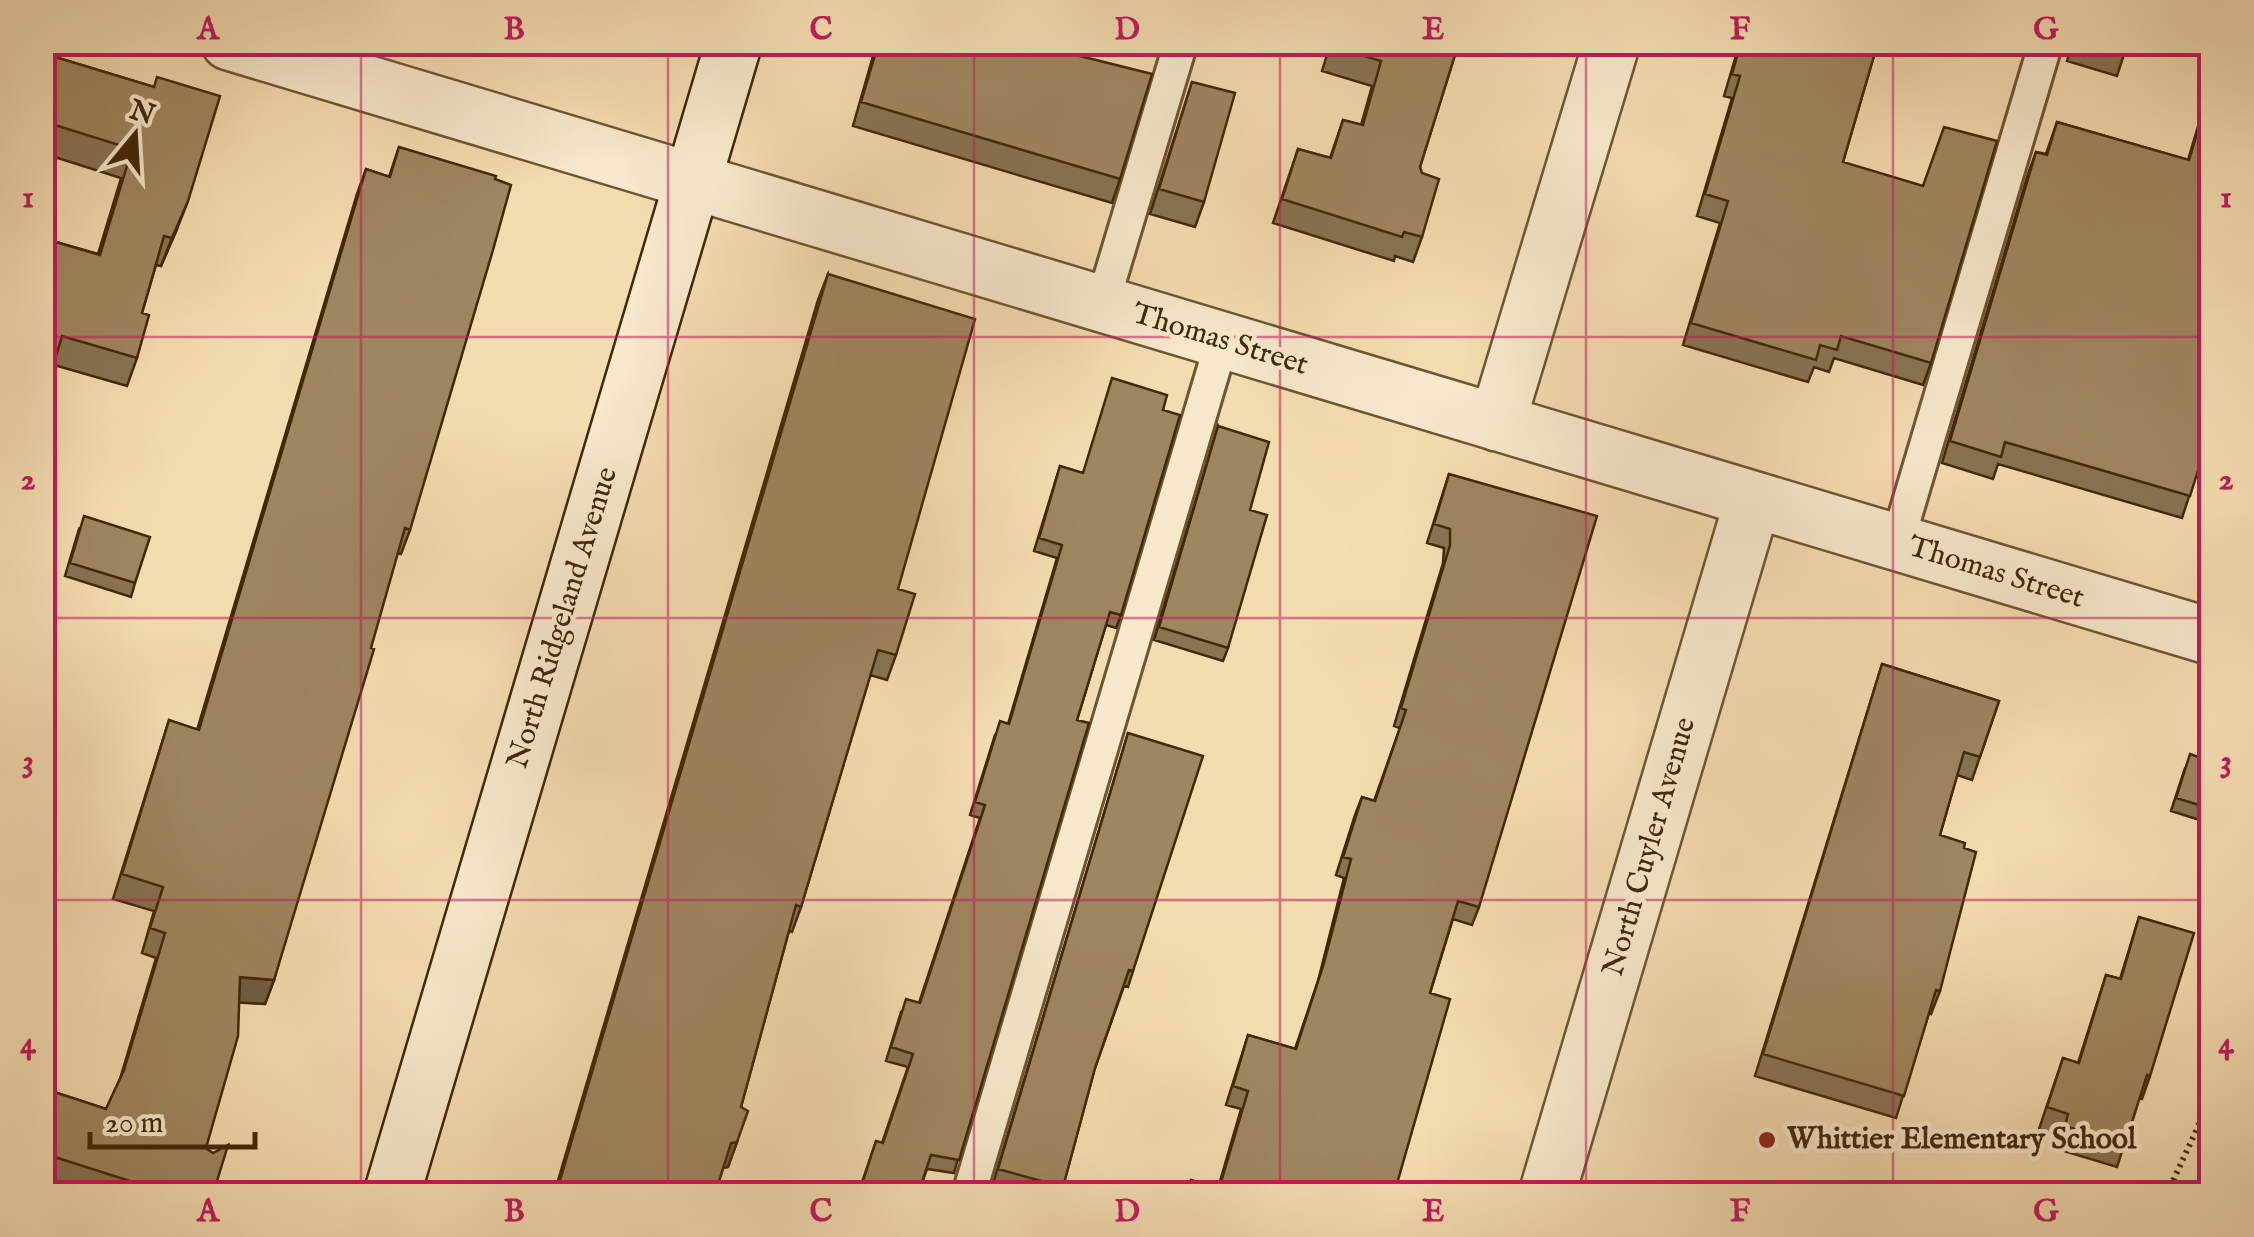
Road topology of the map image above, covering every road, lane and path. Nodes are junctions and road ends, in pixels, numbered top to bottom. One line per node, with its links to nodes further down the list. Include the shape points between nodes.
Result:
1 (229, 42): 6 (street, Thomas Street)
2 (734, 42): 6 (street, North Ridgeland Avenue)
3 (1181, 42): 7 (lane)
4 (1612, 42): 9 (street)
5 (2046, 42): 11 (lane)
6 (692, 182): 7 (street, Thomas Street); 14 (street, North Ridgeland Avenue)
7 (1102, 305): 8 (street, Thomas Street)
8 (1222, 341): 9 (street, Thomas Street); 15 (lane)
9 (1497, 424): 10 (street, Thomas Street)
10 (1753, 500): 11 (street, Thomas Street); 16 (street, North Cuyler Avenue)
11 (1897, 543): 12 (street, Thomas Street)
12 (2212, 638)
13 (2212, 1096): 17 (path)
14 (392, 1194)
15 (969, 1194)
16 (1548, 1194)
17 (2166, 1194)

